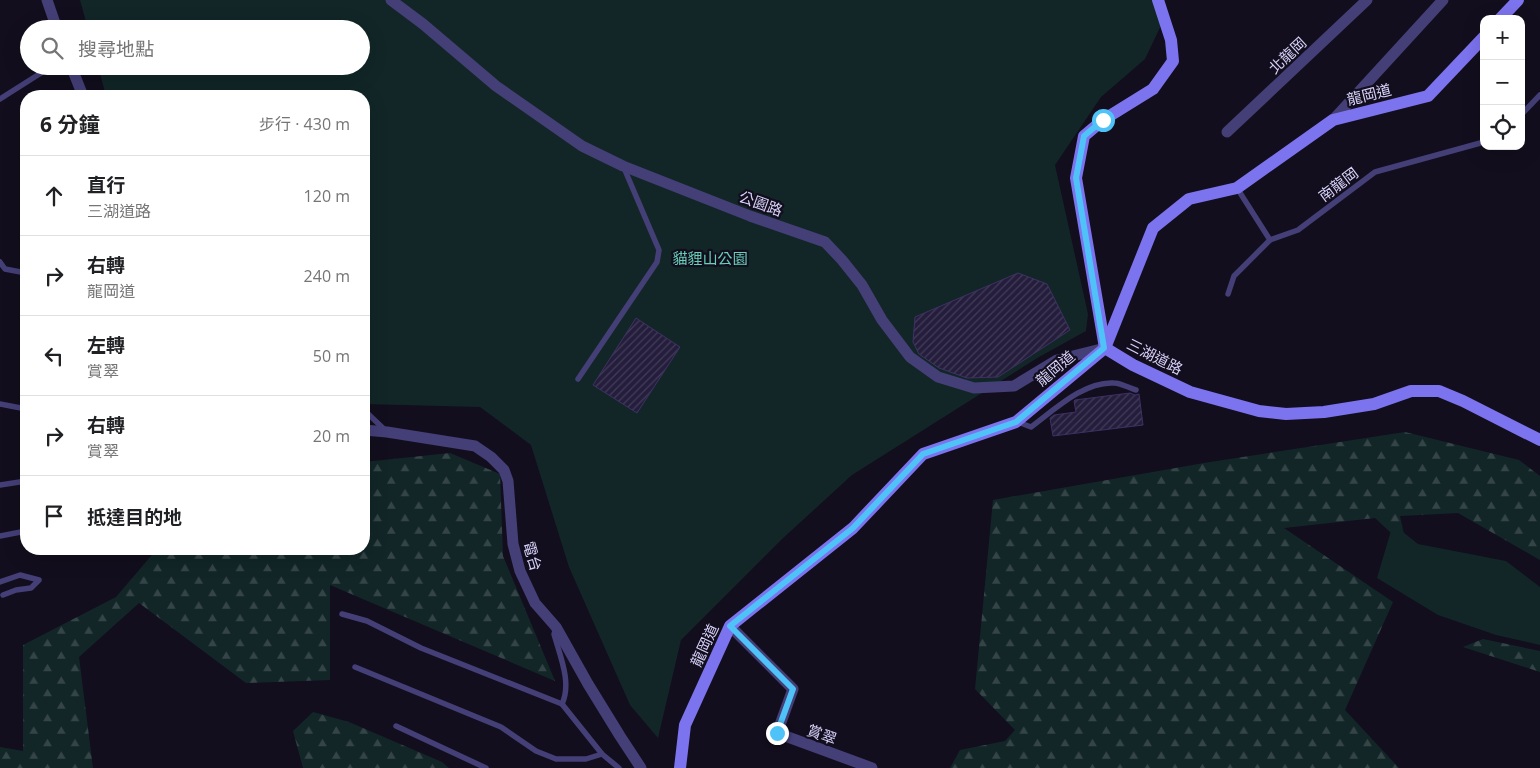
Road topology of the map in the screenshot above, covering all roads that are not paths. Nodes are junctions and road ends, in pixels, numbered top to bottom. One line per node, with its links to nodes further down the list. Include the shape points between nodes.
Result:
1 (47, 0): 8 (street)
2 (391, 0): 19 (street, 公園路, via 496,86 582,146)
3 (1158, 0): 25 (street, 三湖道路, via 1171,40 1173,61 1153,89 1103,120 1084,136 1076,178)
4 (1367, 0): 17 (street, 北龍岡)
5 (1443, 0): 16 (street)
6 (1518, 0): 7 (street)
7 (1504, 15)
8 (54, 20)
9 (1480, 40): 16 (street, 龍岡道, via 1428,96)
10 (38, 75): 14 (lane)
11 (75, 75): 12 (street)
12 (81, 90)
13 (1540, 95): 15 (lane)
14 (0, 99)
15 (1525, 111)
16 (1333, 120): 20 (street, 龍岡道)
17 (1227, 132)
18 (1480, 143): 21 (lane, 南龍岡, via 1375,172 1298,230)
19 (623, 166): 25 (street, 公園路, via 825,242 862,285 882,320 910,357 938,377 974,388 1014,386 1057,360); 26 (lane, via 659,250 657,262)
20 (1237, 188): 21 (lane); 25 (street, 龍岡道, via 1189,199 1153,228)
21 (1270, 240): 24 (lane, via 1234,276)
22 (0, 262): 23 (lane, via 5,269)
23 (20, 272)
24 (1228, 294)
25 (1104, 348): 31 (street, 龍岡道); 34 (street, 三湖道路, via 1190,392 1259,411 1286,414 1324,412 1374,404 1410,391 1439,391)
26 (578, 379)
27 (1136, 390): 31 (lane, via 1114,383 1094,385 1066,400 1031,427)
28 (0, 404): 29 (lane)
29 (20, 408)
30 (370, 416): 33 (lane)
31 (1016, 422): 42 (street, 龍岡道, via 923,454 853,528)
32 (370, 430): 33 (street, 電台)
33 (388, 432): 43 (street, 電台, via 474,446 504,470 508,481 513,544 520,571 535,603)
34 (1540, 440)
35 (20, 482): 36 (lane)
36 (2, 483)
37 (20, 532): 38 (lane)
38 (0, 536)
39 (0, 582): 40 (lane, via 20,575 39,580 31,588)
40 (3, 595)
41 (342, 614): 45 (lane, via 367,621 421,648)
42 (730, 626): 51 (street, 龍岡道, via 685,725); 52 (street, 賞翠, via 793,689 777,733)
43 (556, 627): 45 (lane, via 554,634 565,674 566,696); 50 (street, 電台)
44 (356, 668): 47 (lane, via 501,727 536,751 556,759 586,759)
45 (562, 704): 47 (lane)
46 (396, 726): 48 (lane)
47 (602, 754): 49 (lane)
48 (486, 768)
49 (619, 768)
50 (641, 768)
51 (680, 768)
52 (872, 768)

